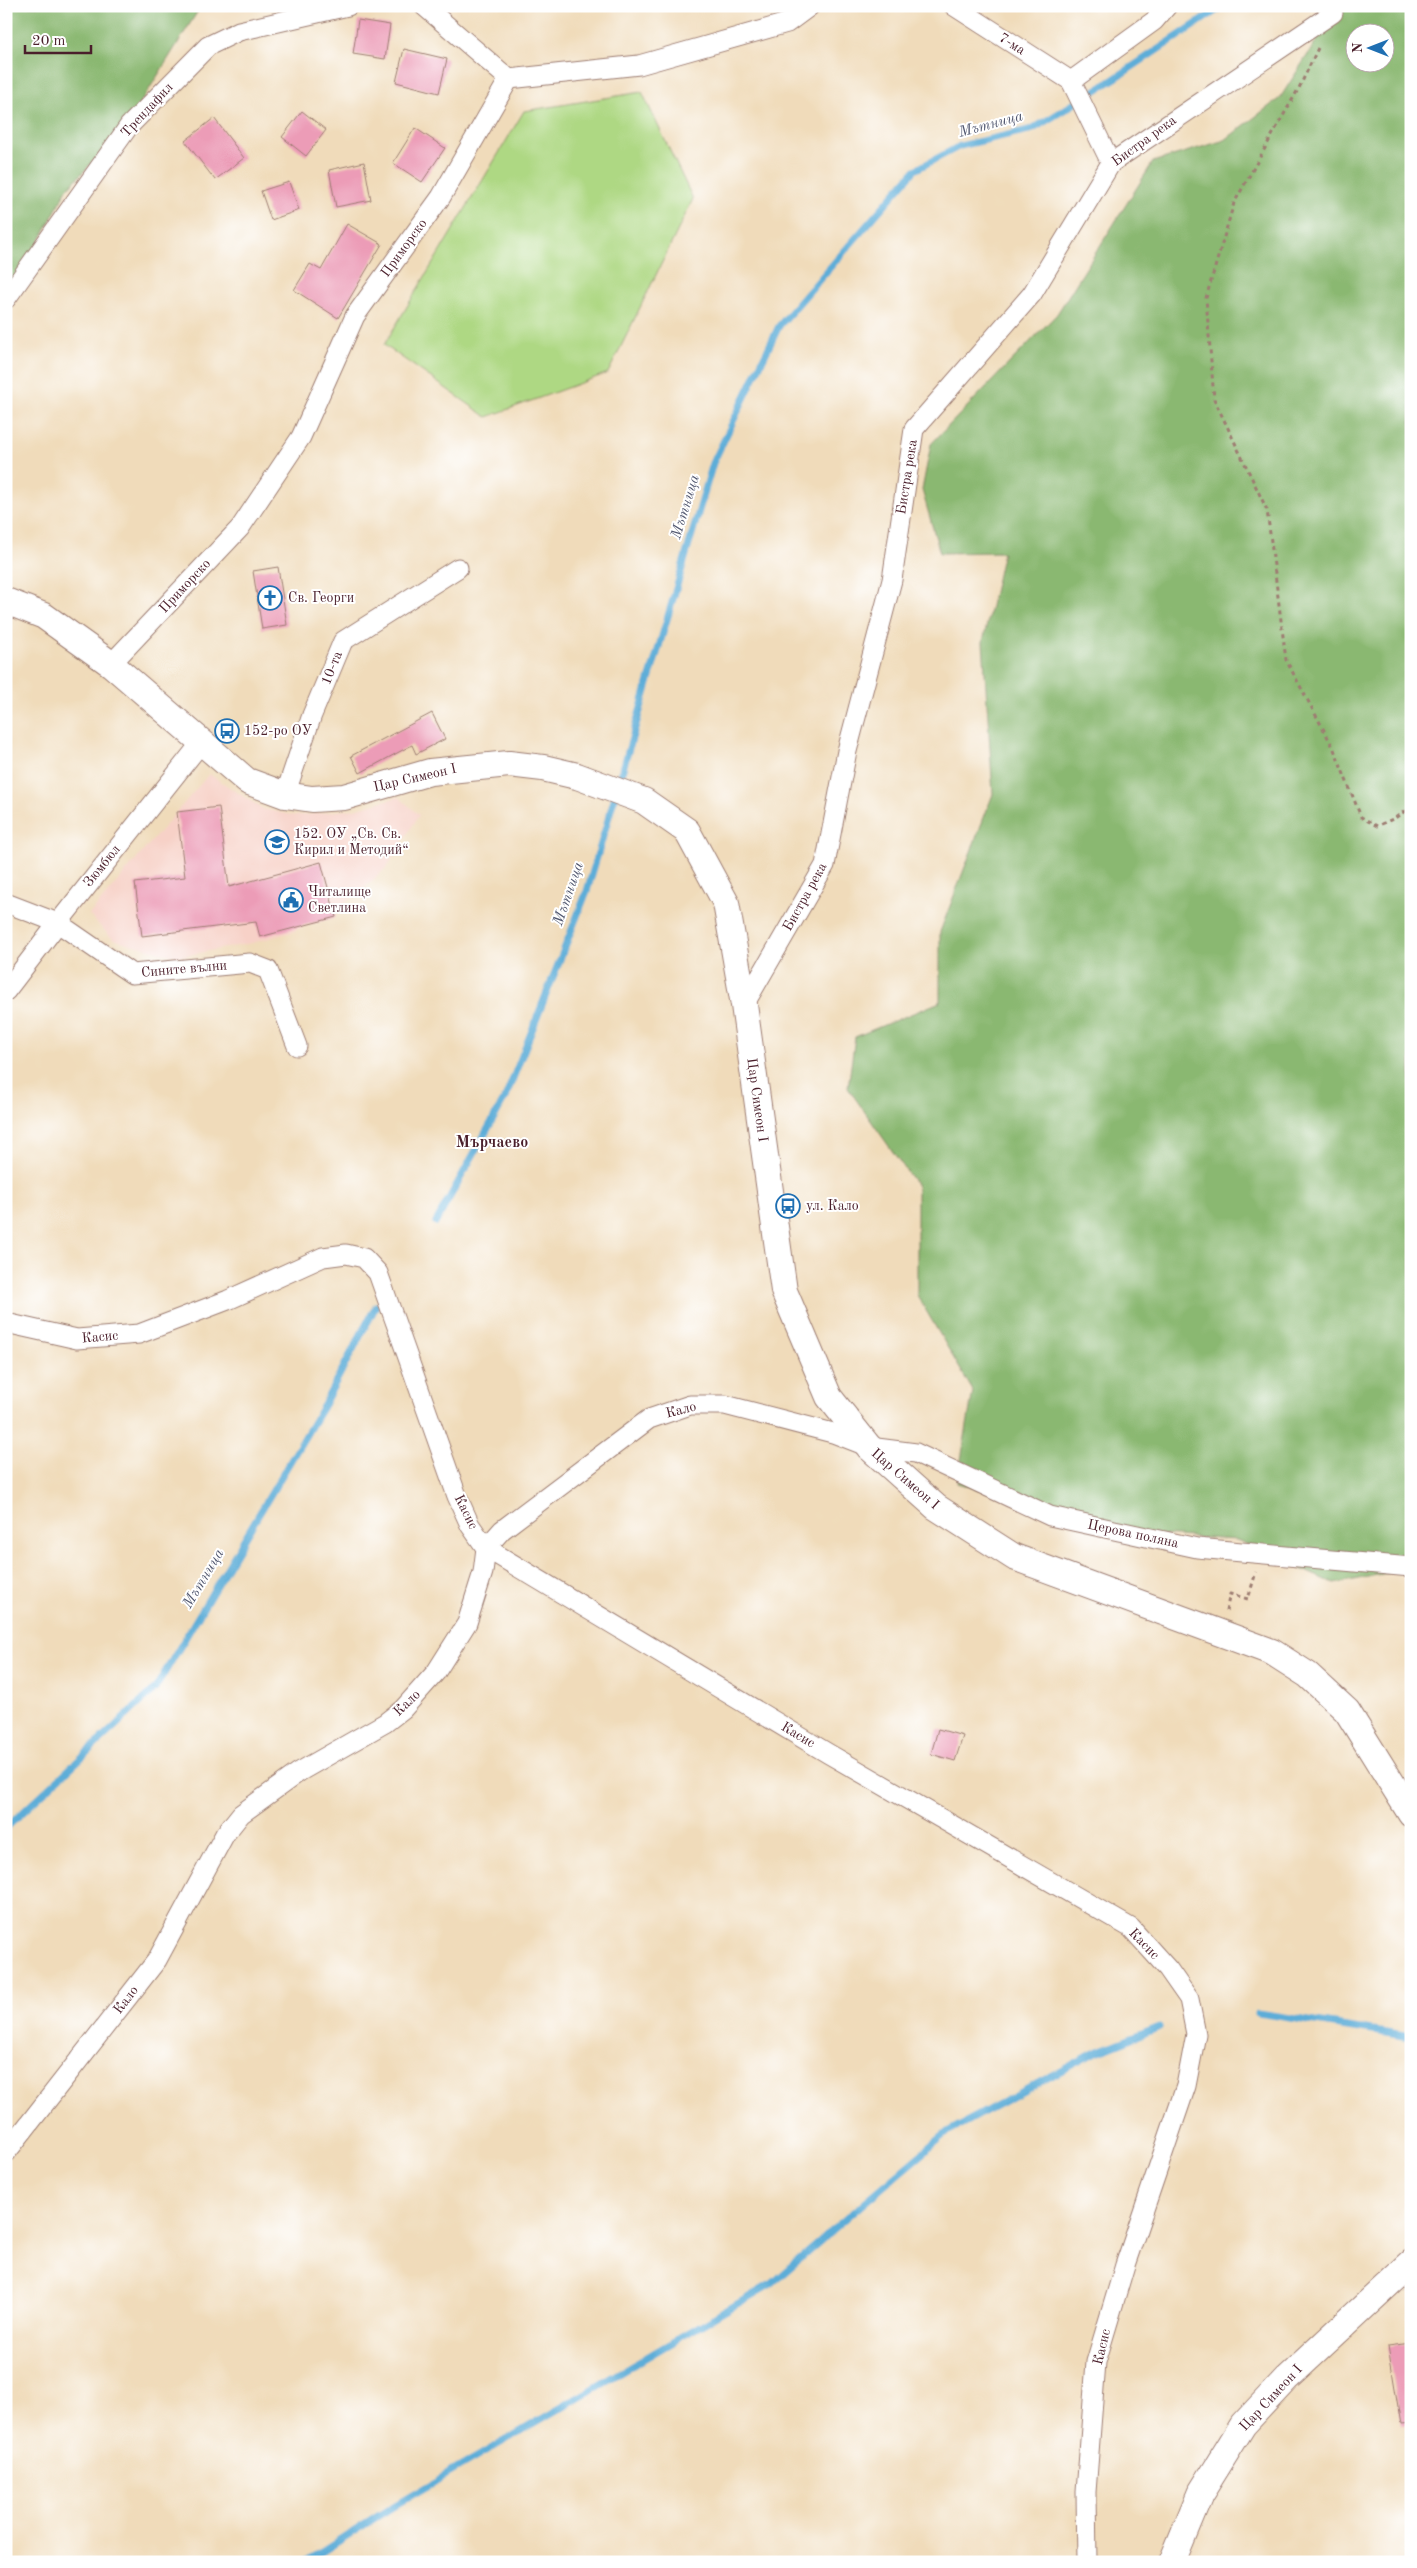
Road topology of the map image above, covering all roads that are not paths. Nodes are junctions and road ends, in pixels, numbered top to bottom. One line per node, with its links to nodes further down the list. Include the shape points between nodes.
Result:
1 (348, 6): 10 (street, Трендафил, via 239,31 208,46 129,126)
2 (424, 6): 7 (street)
3 (810, 6): 7 (street, via 787,23 639,65)
4 (954, 6): 8 (street, 7-ма)
5 (1167, 6): 8 (street, via 1154,21)
6 (1333, 13): 9 (street, Бистра река)
7 (509, 78): 13 (street, Приморско, via 441,197 355,316 301,438 240,528)
8 (1071, 81): 9 (street)
9 (1111, 163): 19 (street, Бистра река, via 1032,294 914,429 892,580 847,751 825,865)
10 (6, 299)
11 (458, 568): 15 (street, 10-та, via 343,641)
12 (6, 601): 13 (street, Цар Симеон I, via 44,616)
13 (111, 664): 14 (street, Цар Симеон I)
14 (201, 743): 15 (street, Цар Симеон I, via 247,781); 17 (street, Зюмбюл)
15 (284, 795): 19 (street, Цар Симеон I, via 312,799 344,797 430,772 509,764 543,768 644,801 687,831 726,903)
16 (6, 903): 17 (street, Сините вълни)
17 (58, 922): 18 (street, Зюмбюл); 20 (street, Сините вълни, via 132,974 250,963 268,970)
18 (6, 992)
19 (744, 1005): 22 (street, Цар Симеон I, via 784,1291 829,1397)
20 (297, 1046)
21 (6, 1324): 23 (street, Касис, via 77,1339 139,1334 228,1300 323,1257 346,1254 364,1258 378,1273 457,1496 470,1525)
22 (868, 1447): 23 (street, Кало, via 833,1433 725,1405 690,1405 648,1419 502,1530); 24 (street, Церова поляна, via 916,1453 1050,1516 1197,1548); 25 (street, Цар Симеон I, via 936,1507 1014,1557 1272,1652 1315,1681 1347,1711)
23 (486, 1548): 26 (street, Кало, via 483,1572 467,1623 436,1672 403,1709 299,1772 241,1814 225,1834 157,1960); 28 (street, Касис, via 829,1754 1132,1928 1190,1999 1196,2034 1186,2086 1125,2265 1096,2362 1086,2492)
24 (1411, 1567)
25 (1411, 1814)
26 (6, 2153)
27 (1411, 2263): 29 (street, Цар Симеон I, via 1286,2380 1243,2425 1200,2494)
28 (1088, 2562)
29 (1172, 2562)

